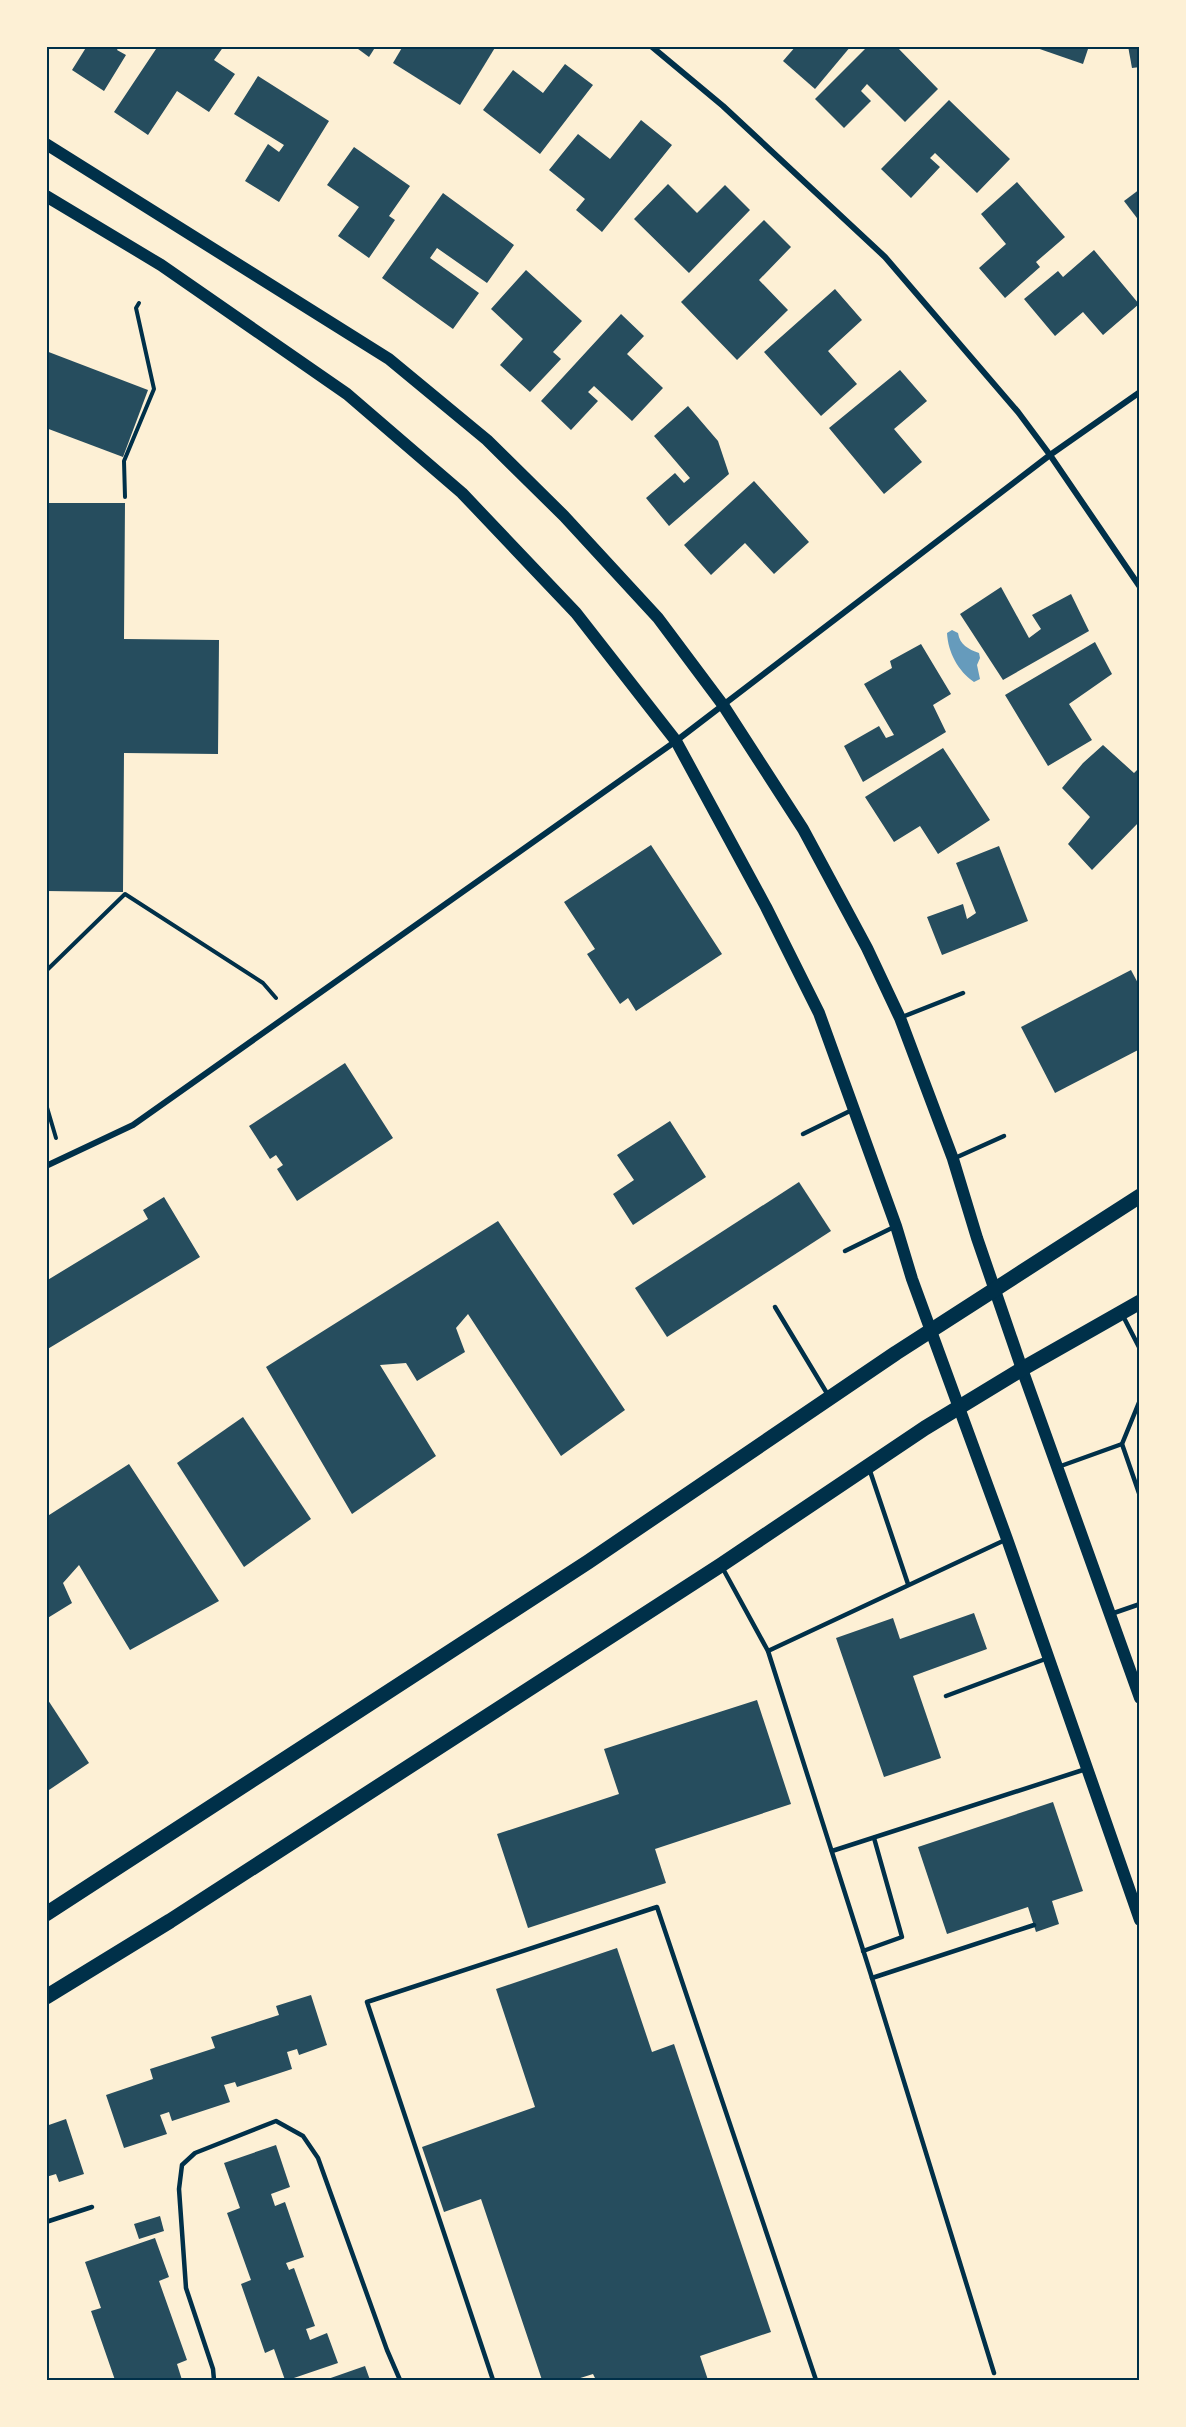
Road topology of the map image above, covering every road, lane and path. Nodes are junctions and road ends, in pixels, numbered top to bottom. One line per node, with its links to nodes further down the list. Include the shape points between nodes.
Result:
1 (651, 46): 6 (street, via 723,106 885,257)
2 (46, 144): 9 (main road, via 389,359 487,440 658,618)
3 (46, 196): 10 (main road, via 161,265 347,394 462,494 576,613)
4 (138, 303): 7 (path, via 154,389 124,461)
5 (1140, 392): 6 (street)
6 (1050, 455): 8 (street); 9 (street)
7 (125, 497)
8 (1140, 587)
9 (723, 705): 10 (street); 14 (main road, via 803,829)
10 (676, 741): 13 (street); 16 (main road, via 819,1013)
11 (46, 971): 13 (path, via 125,894 263,983)
12 (963, 993): 14 (lane)
13 (289, 1014): 19 (street, via 133,1125)
14 (900, 1018): 20 (main road)
15 (46, 1104): 19 (path)
16 (855, 1108): 17 (lane); 23 (main road)
17 (803, 1134)
18 (1004, 1136): 20 (lane)
19 (62, 1159): 21 (street)
20 (953, 1159): 25 (main road)
21 (46, 1166)
22 (1140, 1196): 25 (main road)
23 (896, 1226): 24 (lane); 29 (main road)
24 (845, 1251)
25 (996, 1289): 29 (main road); 31 (main road)
26 (1140, 1302): 28 (main road)
27 (775, 1307): 32 (lane)
28 (1122, 1314): 30 (lane); 31 (main road)
29 (932, 1330): 32 (main road); 34 (main road)
30 (1140, 1348)
31 (1022, 1369): 34 (main road); 38 (main road)
32 (831, 1399): 52 (main road)
33 (1140, 1400): 35 (lane)
34 (959, 1408): 37 (main road); 40 (main road)
35 (1138, 1408): 36 (lane)
36 (1122, 1444): 38 (lane); 39 (lane)
37 (868, 1466): 41 (main road); 42 (lane)
38 (1058, 1467): 44 (main road)
39 (1140, 1496)
40 (1007, 1539): 42 (lane); 46 (main road)
41 (721, 1565): 45 (lane); 57 (main road)
42 (908, 1584): 45 (lane)
43 (1140, 1604): 44 (lane)
44 (1110, 1614): 48 (main road)
45 (768, 1651): 51 (lane)
46 (1049, 1658): 47 (lane); 49 (main road)
47 (946, 1696)
48 (1140, 1698)
49 (1086, 1768): 50 (lane); 53 (main road)
50 (874, 1838): 51 (lane); 55 (lane, via 902,1937)
51 (832, 1851): 55 (lane)
52 (46, 1914)
53 (1140, 1920)
54 (1034, 1925): 56 (lane)
55 (864, 1951): 56 (lane)
56 (872, 1978): 60 (lane)
57 (46, 1997)
58 (92, 2207): 59 (lane)
59 (46, 2222)
60 (994, 2373)
61 (214, 2380): 62 (lane, via 186,2288 179,2189 182,2165 195,2153 276,2121 303,2136 318,2158)
62 (400, 2380)
63 (493, 2380): 64 (lane, via 367,2002 657,1907)
64 (816, 2380)

